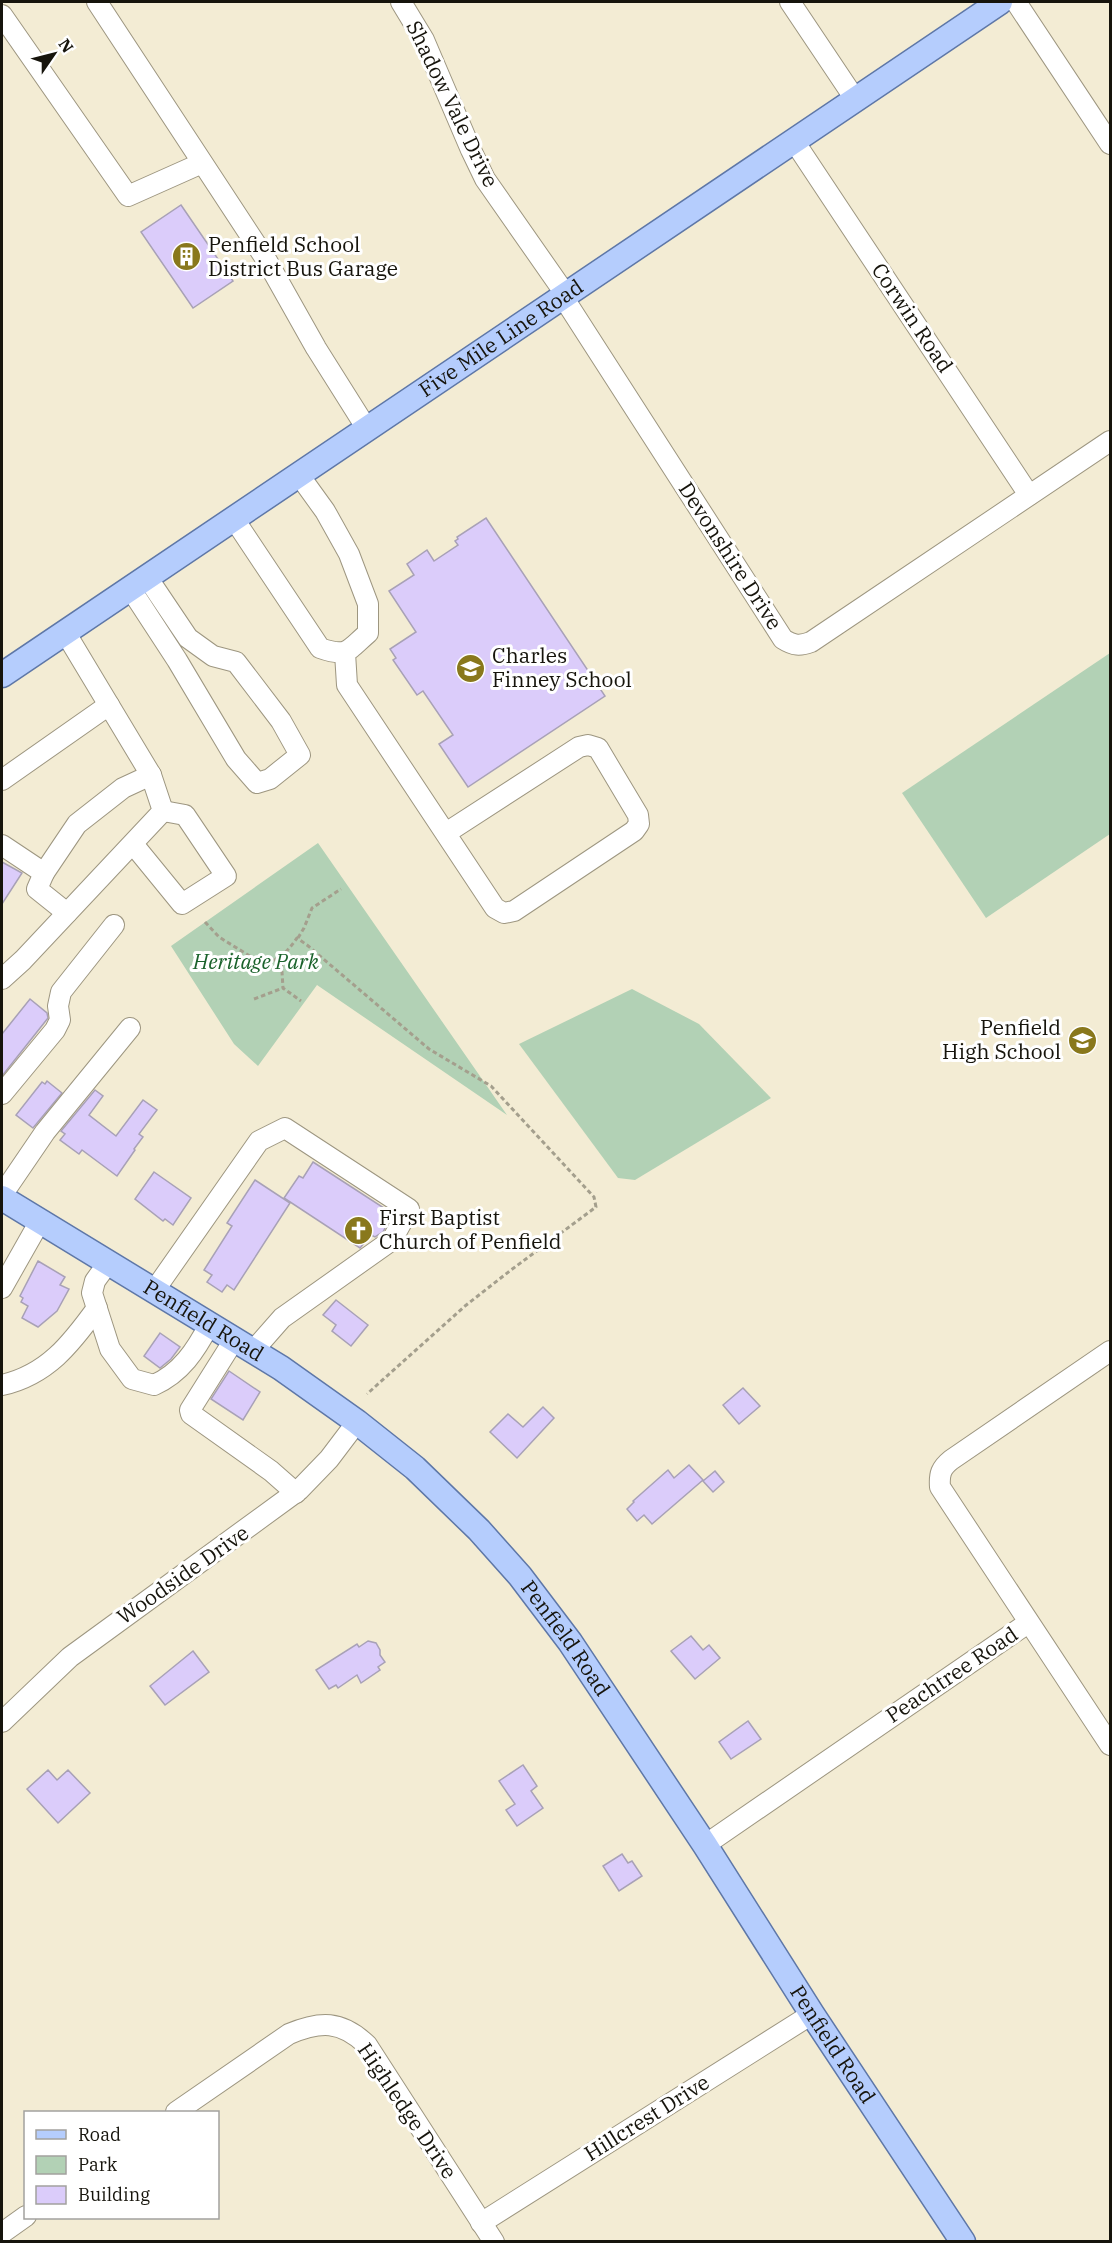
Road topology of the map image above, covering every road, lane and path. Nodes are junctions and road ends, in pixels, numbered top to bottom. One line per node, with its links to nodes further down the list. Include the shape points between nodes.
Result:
1 (97, 2): 10 (street)
2 (401, 2): 11 (street, Shadow Vale Drive, via 424,40 485,179)
3 (790, 2): 7 (street)
4 (1000, 2): 7 (main road, Five Mile Line Road)
5 (1016, 2): 9 (street)
6 (2, 15): 10 (street, via 128,196)
7 (855, 99): 8 (main road, Five Mile Line Road)
8 (794, 141): 11 (main road, Five Mile Line Road); 15 (street, Corwin Road)
9 (1110, 144)
10 (202, 163): 12 (street, via 267,261)
11 (564, 296): 12 (main road, Five Mile Line Road); 15 (street, Devonshire Drive, via 783,639 792,645 811,642)
12 (367, 429): 14 (main road, Five Mile Line Road)
13 (1110, 441): 15 (street, Devonshire Drive)
14 (299, 475): 16 (main road, Five Mile Line Road); 19 (street, via 349,554 368,604 368,633)
15 (1029, 495)
16 (234, 519): 17 (main road, Five Mile Line Road); 19 (street, via 320,648)
17 (139, 583): 17 (street, via 188,638 213,656 236,662 281,722 300,755 257,783 236,759 177,660); 18 (main road, Five Mile Line Road)
18 (65, 632): 20 (main road, Five Mile Line Road); 21 (street)
19 (345, 653): 25 (street, via 347,685)
20 (2, 675)
21 (109, 705): 22 (street); 23 (street)
22 (151, 775): 24 (street); 28 (street, via 123,788 77,824)
23 (2, 780)
24 (163, 811): 26 (street); 26 (street, via 185,815 226,876 182,904)
25 (446, 833): 25 (street, via 495,908 504,913 634,831 639,824 638,815 598,748 588,745 579,747)
26 (133, 844): 30 (street)
27 (2, 845): 28 (street)
28 (44, 873): 30 (street, via 37,889)
29 (341, 889): 33 (path, via 312,908)
30 (67, 913): 35 (street)
31 (205, 922): 34 (path, via 219,937 261,963)
32 (114, 925): 40 (street, via 61,992 60,1020)
33 (297, 938): 34 (path); 51 (path, via 429,1049 491,1086 594,1197 596,1207 465,1306)
34 (282, 956): 36 (path)
35 (2, 980)
36 (283, 988): 37 (path); 38 (path)
37 (254, 999)
38 (301, 1001)
39 (130, 1028): 41 (street, via 45,1132)
40 (2, 1094)
41 (2, 1196): 42 (main road, Penfield Road)
42 (40, 1221): 43 (main road, Penfield Road); 44 (street)
43 (108, 1263): 45 (main road, Penfield Road); 46 (street, via 92,1293)
44 (2, 1288)
45 (154, 1291): 47 (main road, Penfield Road); 48 (street, via 259,1141 285,1128 409,1209 392,1240)
46 (97, 1308): 47 (street, via 110,1349 132,1379 154,1385 184,1364); 50 (street, via 54,1360 21,1381)
47 (209, 1325): 48 (main road, Penfield Road)
48 (243, 1345): 52 (main road, Penfield Road); 53 (street, via 195,1401 191,1414)
49 (1110, 1351): 54 (street, Peachtree Road, via 951,1460 939,1476 939,1487)
50 (2, 1385)
51 (367, 1394)
52 (357, 1422): 53 (street, Woodside Drive); 57 (main road, Penfield Road, via 443,1493 520,1576 570,1642)
53 (296, 1493): 55 (street, Woodside Drive, via 70,1657)
54 (1028, 1623): 56 (street); 57 (street, Peachtree Road)
55 (2, 1722)
56 (1110, 1745)
57 (705, 1845): 58 (main road, Penfield Road)
58 (812, 2014): 61 (street, Hillcrest Drive); 64 (main road, Penfield Road)
59 (177, 2111): 61 (street, Highledge Drive, via 289,2034 309,2025 342,2027 367,2045)
60 (24, 2217): 62 (street)
61 (481, 2223): 63 (street, Highledge Drive)
62 (2, 2233)
63 (494, 2241)
64 (963, 2241)

